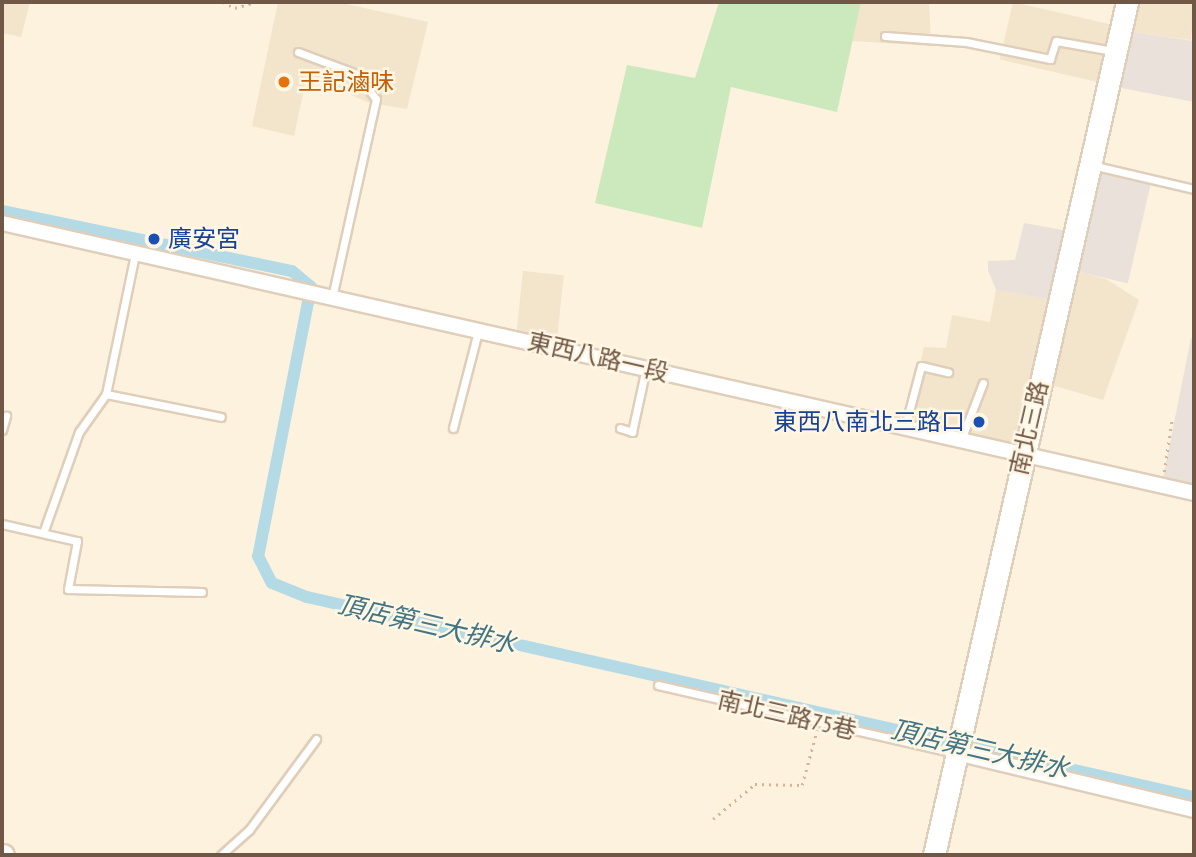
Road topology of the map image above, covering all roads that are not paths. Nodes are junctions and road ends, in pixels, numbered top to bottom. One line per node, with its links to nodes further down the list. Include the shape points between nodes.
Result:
1 (1127, 2): 4 (street, 南北三路)
2 (885, 36): 4 (lane, via 966,41 1050,60 1056,41)
3 (298, 52): 9 (lane, via 357,74 376,99)
4 (1116, 52): 5 (street, 南北三路)
5 (1091, 165): 6 (lane); 22 (street, 南北三路)
6 (1194, 189)
7 (2, 223): 8 (street, 東西八路一段)
8 (135, 254): 9 (street, 東西八路一段); 14 (lane)
9 (332, 297): 10 (street, 東西八路一段)
10 (478, 330): 11 (street, 東西八路一段); 18 (lane)
11 (646, 368): 17 (street, 東西八路一段); 19 (lane, via 632,432)
12 (948, 372): 17 (lane, via 921,366)
13 (983, 383): 21 (lane)
14 (106, 394): 16 (lane); 25 (lane, via 79,432)
15 (6, 416): 20 (lane)
16 (221, 417)
17 (905, 427): 21 (street, 東西八路一段)
18 (453, 428)
19 (620, 428)
20 (2, 430)
21 (961, 440): 22 (street, 東西八路一段)
22 (1023, 454): 23 (street, 東西八路一段); 29 (street, 南北三路)
23 (1194, 493)
24 (2, 524): 25 (lane)
25 (43, 533): 26 (lane, via 77,541 68,589)
26 (202, 592)
27 (658, 685): 29 (lane, 南北三路75巷, via 819,722)
28 (316, 739): 31 (lane, via 249,830)
29 (958, 744): 30 (street); 32 (street, 南北三路)
30 (1194, 810)
31 (221, 855)
32 (934, 855)

